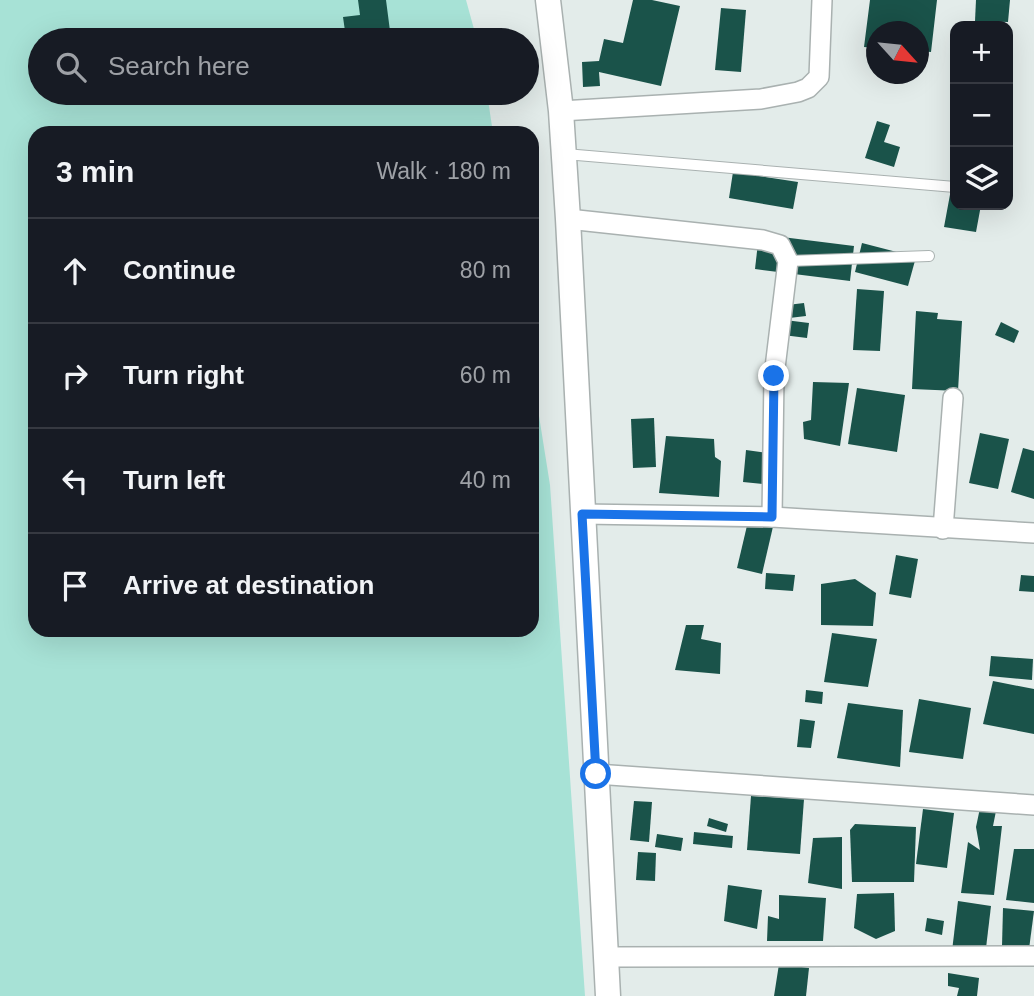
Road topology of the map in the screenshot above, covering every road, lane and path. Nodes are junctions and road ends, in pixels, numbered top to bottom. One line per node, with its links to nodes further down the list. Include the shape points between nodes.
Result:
1 (548, 0): 3 (street)
2 (822, 0): 3 (street, via 819,77 799,92 761,99)
3 (561, 111): 4 (street)
4 (564, 154): 5 (lane); 6 (street)
5 (950, 187)
6 (568, 219): 8 (street, via 763,240 780,245); 10 (street)
7 (929, 256): 8 (lane)
8 (788, 261): 11 (street, via 774,376)
9 (953, 398): 12 (street)
10 (582, 514): 11 (street); 14 (street)
11 (772, 517): 12 (street)
12 (943, 529): 13 (street)
13 (1034, 533)
14 (596, 774): 15 (street); 17 (street)
15 (1034, 805)
16 (1034, 956): 17 (street)
17 (606, 957): 18 (street)
18 (608, 996)

